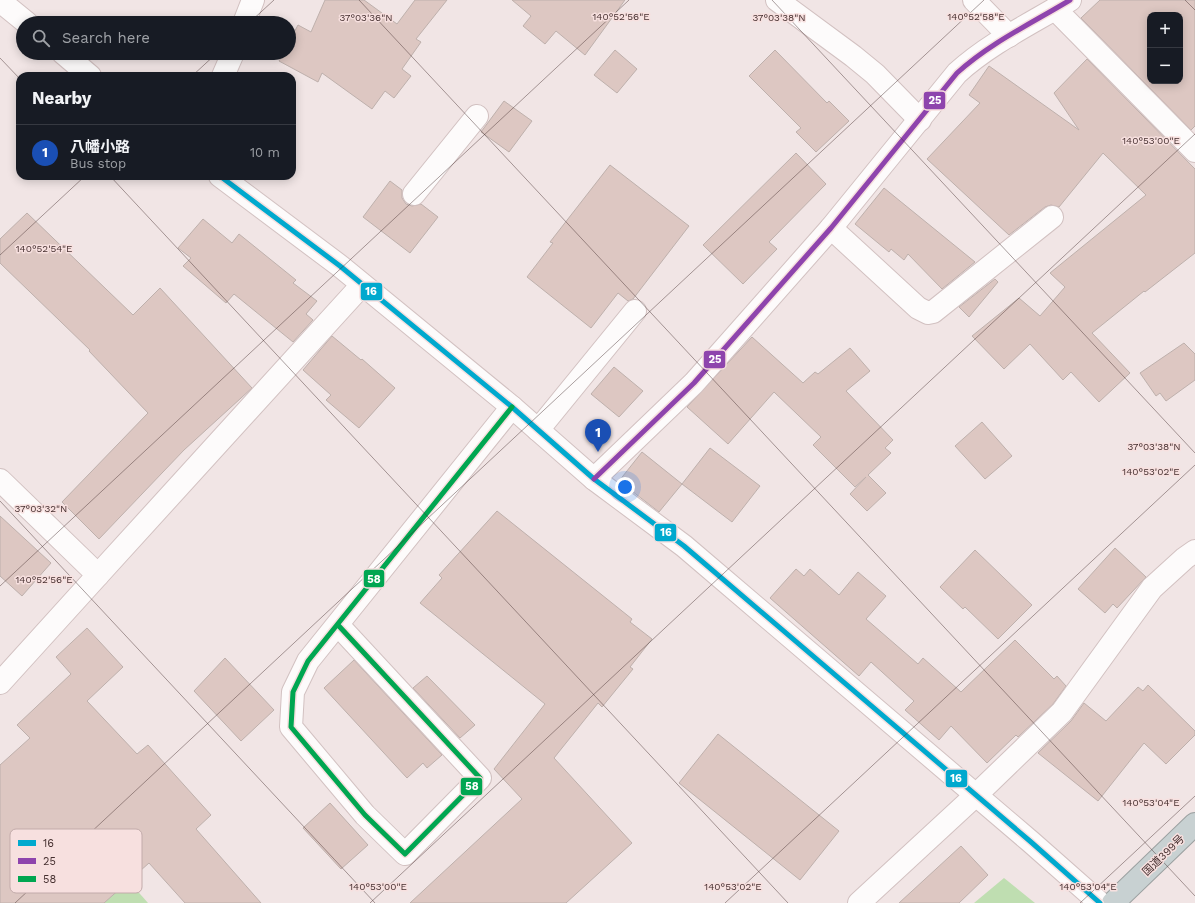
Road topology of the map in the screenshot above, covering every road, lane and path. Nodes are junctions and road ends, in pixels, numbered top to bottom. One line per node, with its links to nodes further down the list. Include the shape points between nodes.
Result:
1 (253, 0): 7 (street)
2 (777, 0): 14 (street, via 875,74)
3 (974, 0): 8 (street)
4 (0, 1): 6 (street)
5 (1063, 4): 8 (street); 15 (street)
6 (18, 16)
7 (247, 16)
8 (1009, 36): 14 (street, via 968,62)
9 (71, 60): 11 (street)
10 (230, 60): 12 (street)
11 (85, 72)
12 (225, 72)
13 (477, 116): 17 (street)
14 (920, 120): 19 (street)
15 (1195, 151)
16 (225, 180): 20 (street)
17 (414, 194)
18 (1052, 217): 19 (street, via 933,312 928,313 918,308)
19 (831, 228): 24 (street, via 694,383)
20 (362, 285): 22 (street); 27 (street)
21 (635, 311): 23 (street)
22 (512, 407): 23 (street); 28 (street)
23 (538, 430): 24 (street)
24 (594, 479): 30 (street, via 684,546)
25 (0, 480): 27 (street)
26 (1195, 551): 30 (street, via 1152,588 1062,712)
27 (98, 575): 29 (street)
28 (338, 626): 28 (street, via 308,662 293,692 291,727 365,815 405,854 480,778)
29 (0, 683)
30 (976, 796): 32 (street); 33 (street)
31 (1195, 824): 34 (highway, 国道399号)
32 (859, 903)
33 (1100, 903)
34 (1113, 903)

